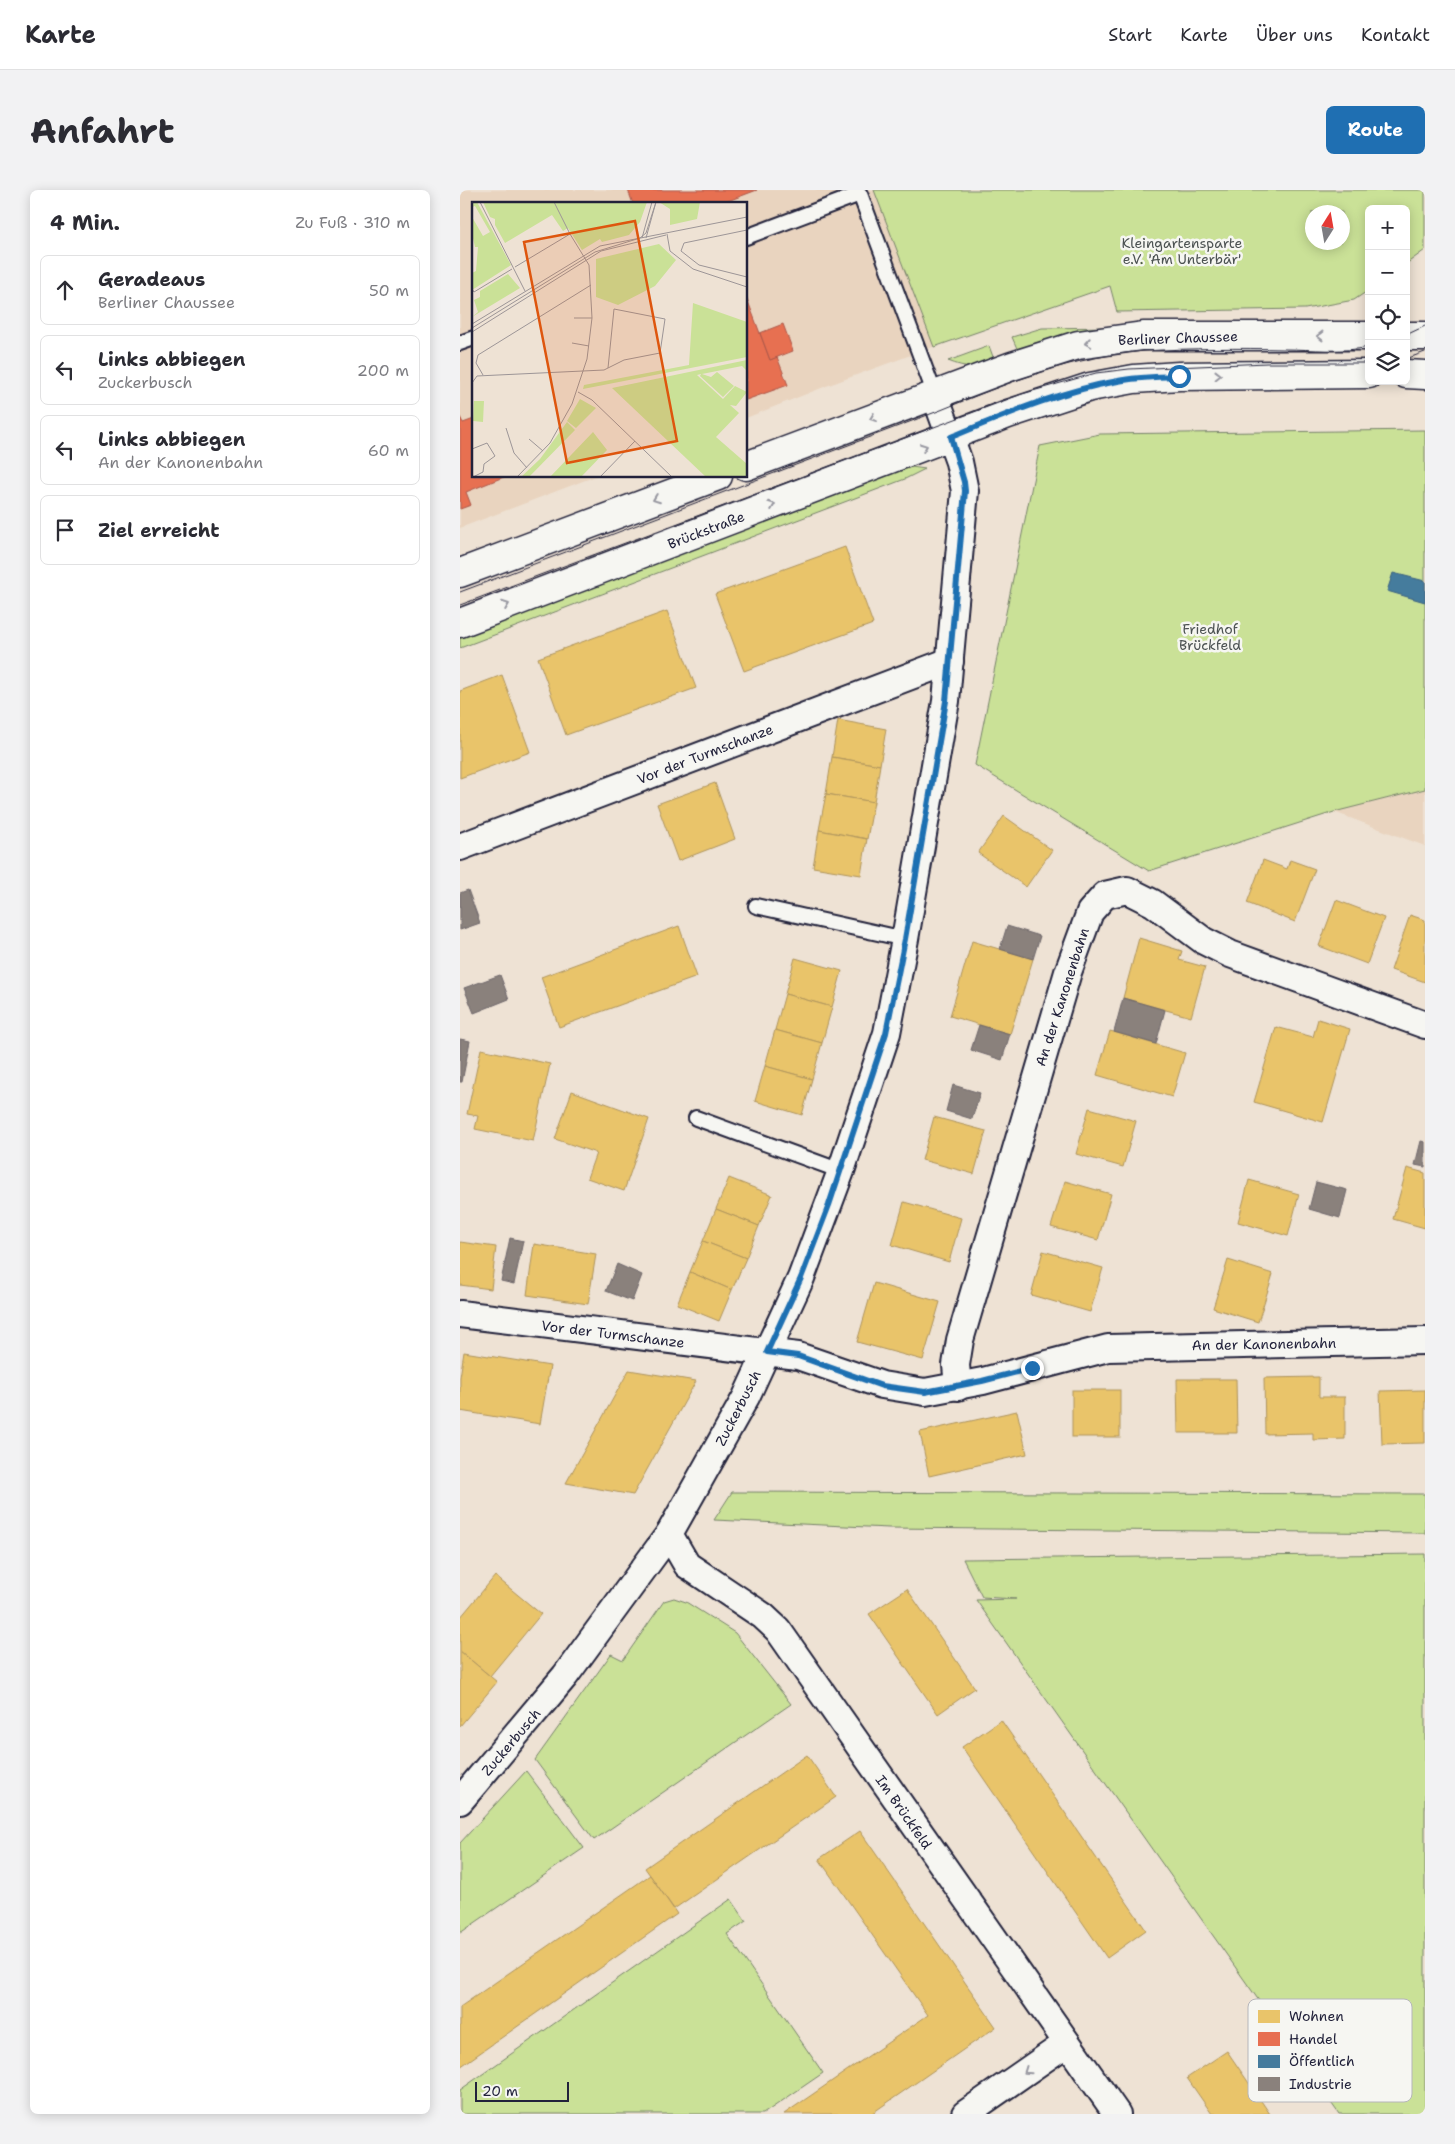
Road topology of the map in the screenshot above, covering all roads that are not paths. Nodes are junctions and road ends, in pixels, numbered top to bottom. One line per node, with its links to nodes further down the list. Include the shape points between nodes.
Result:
1 (860, 192): 2 (lane); 11 (lane)
2 (748, 235)
3 (1365, 336): 11 (main road, Berliner Chaussee, one-way to 11, via 1126,337 1047,354)
4 (1410, 336): 5 (main road)
5 (1425, 336)
6 (472, 339): 7 (lane)
7 (460, 343)
8 (1365, 374): 12 (main road, one-way to 8, via 1074,392 1120,381 1179,376)
9 (1410, 374): 10 (main road)
10 (1425, 375)
11 (935, 395): 12 (street, Zuckerbusch); 13 (main road, one-way to 13)
12 (951, 437): 16 (main road, Brückstraße, one-way to 12); 17 (street, Zuckerbusch, via 965,491)
13 (748, 465)
14 (713, 478): 15 (main road, one-way to 15)
15 (460, 573)
16 (460, 623)
17 (950, 661): 18 (street, Vor der Turmschanze); 20 (street, Zuckerbusch, via 941,735)
18 (460, 848)
19 (756, 906): 20 (lane)
20 (905, 939): 23 (street, Zuckerbusch, via 886,1033)
21 (1425, 1025): 27 (street, An der Kanonenbahn, via 1230,954 1204,941 1153,903 1127,890 1105,895 1090,912 1068,972 960,1340 956,1365)
22 (696, 1118): 23 (lane)
23 (841, 1171): 26 (street, Zuckerbusch, via 801,1278)
24 (460, 1314): 26 (street, Vor der Turmschanze)
25 (1425, 1341): 27 (street, An der Kanonenbahn, via 1108,1348)
26 (767, 1352): 27 (street, An der Kanonenbahn, via 798,1356 882,1386 925,1392); 28 (street, Zuckerbusch)
27 (958, 1386)
28 (669, 1534): 29 (street, Zuckerbusch, via 565,1676); 30 (street, Im Brückfeld, via 687,1565 763,1616 778,1630)
29 (460, 1801)
30 (1067, 2043): 31 (street, one-way to 31); 32 (street, Im Brückfeld)
31 (965, 2114)
32 (1117, 2114)

